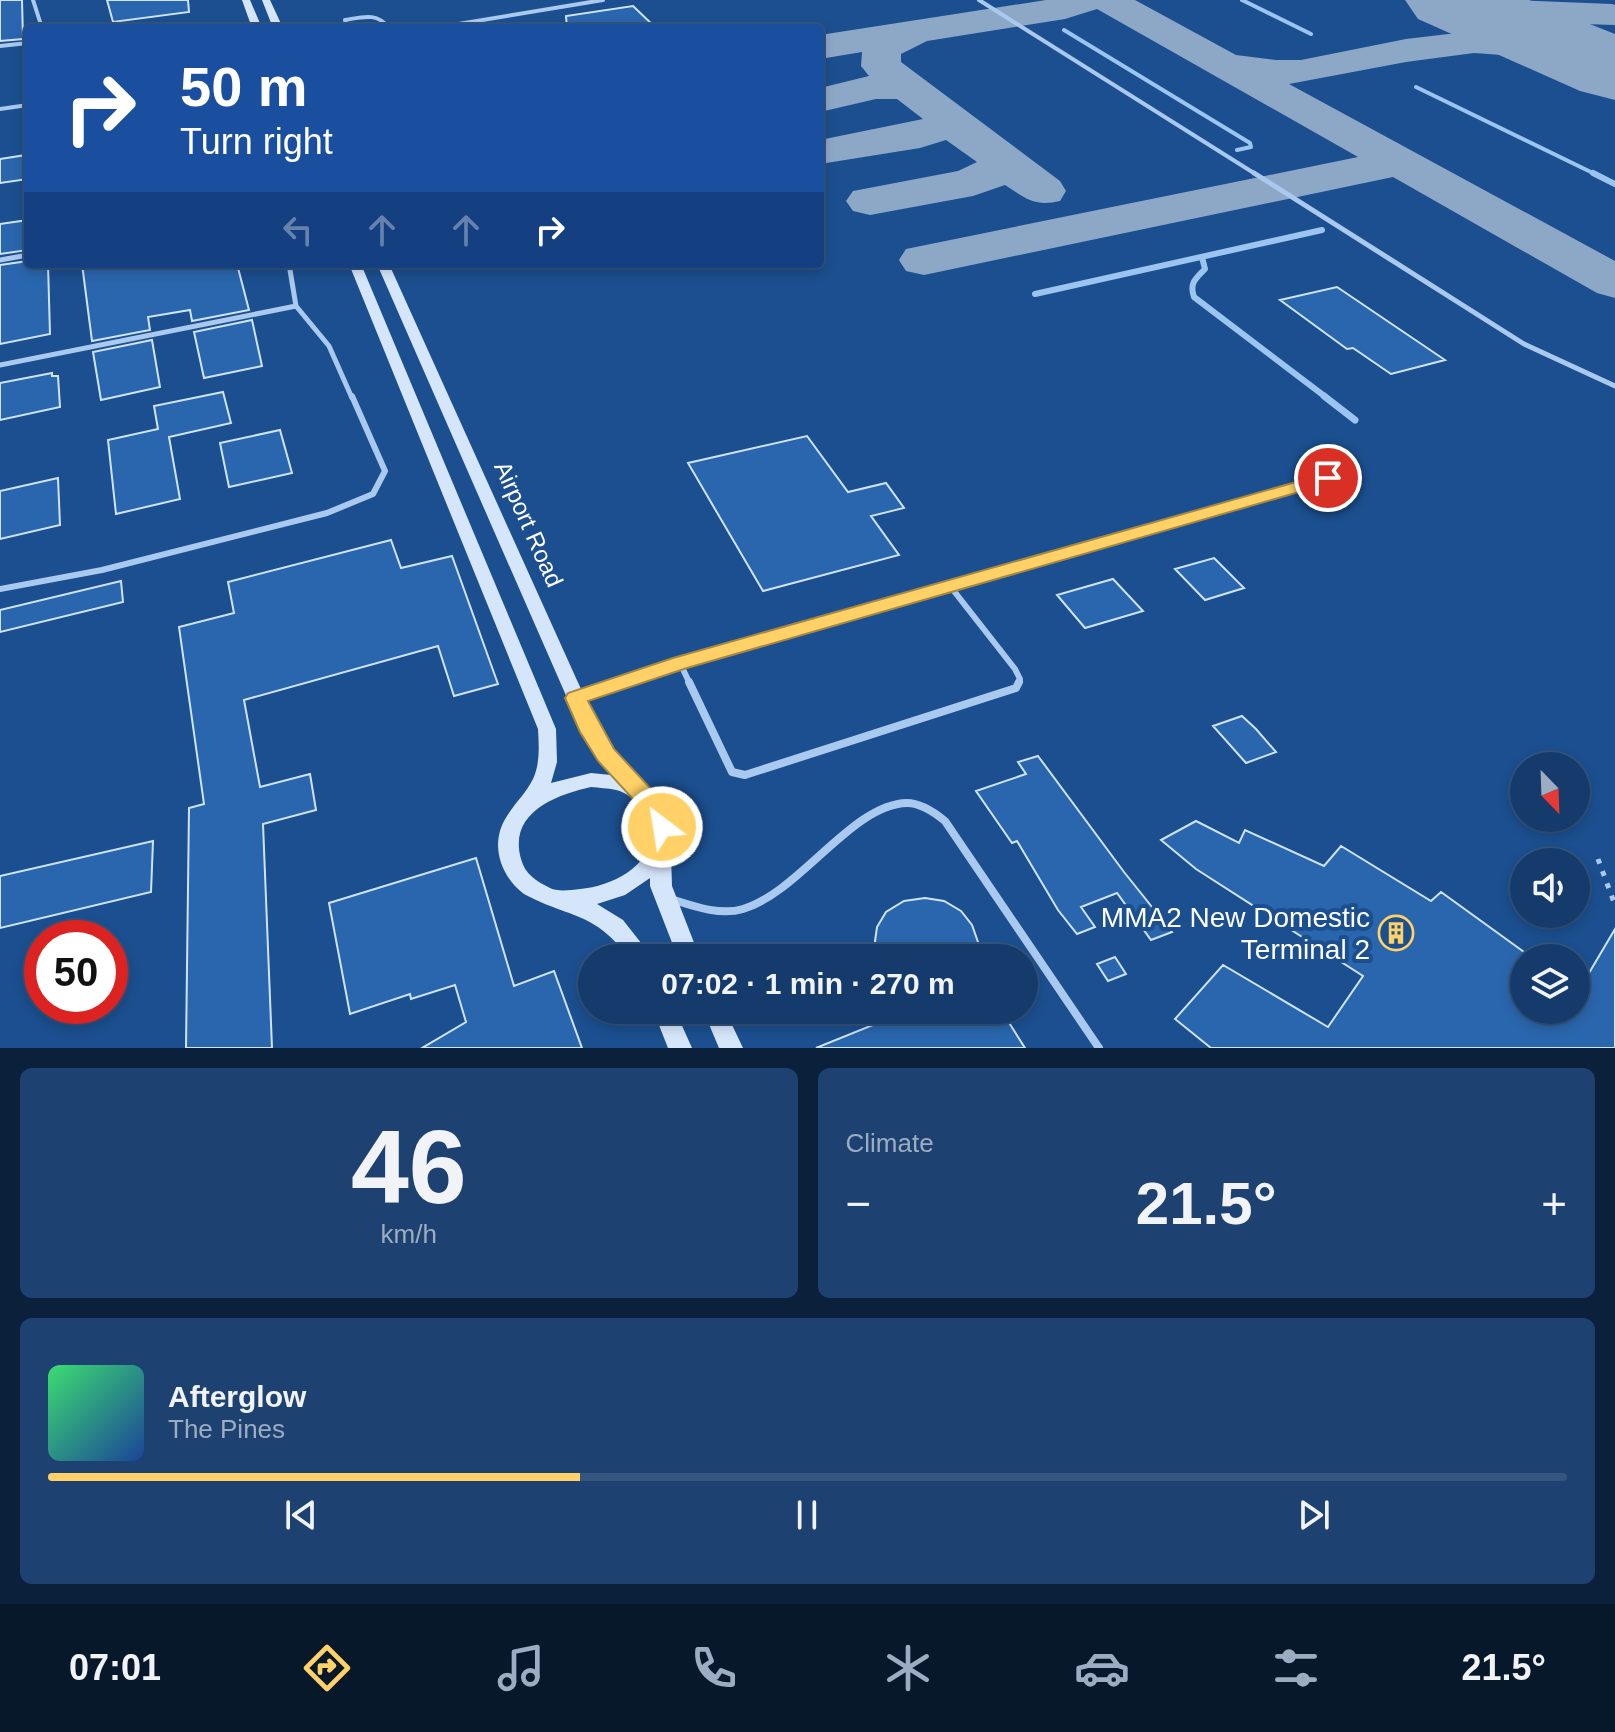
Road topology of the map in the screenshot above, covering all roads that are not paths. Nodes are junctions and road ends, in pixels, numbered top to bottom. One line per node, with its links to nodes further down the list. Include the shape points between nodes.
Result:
1 (33, 0): 6 (lane)
2 (246, 0): 7 (main road)
3 (266, 0): 8 (main road)
4 (603, 0): 11 (lane)
5 (979, 0): 23 (lane, via 1524,344)
6 (41, 24)
7 (255, 24)
8 (276, 24)
9 (346, 24): 10 (lane, via 345,20 370,16)
10 (386, 24)
11 (458, 24)
12 (24, 43): 13 (lane)
13 (0, 46)
14 (24, 106): 15 (lane)
15 (0, 109)
16 (24, 256): 17 (lane)
17 (0, 260)
18 (290, 268): 21 (lane)
19 (357, 268): 30 (main road, via 547,729 550,759 542,784)
20 (388, 268): 28 (main road, Airport Road)
21 (296, 306): 22 (lane); 26 (lane, via 329,346 385,471 373,494 327,513 102,570)
22 (0, 365)
23 (1615, 386)
24 (1357, 470): 25 (lane)
25 (950, 586): 27 (lane); 27 (lane, via 1015,669 1020,679 1016,688 758,773 732,772)
26 (0, 589)
27 (680, 663): 28 (lane)
28 (576, 698): 29 (main road, Airport Road, via 606,755)
29 (643, 794): 30 (main road, via 622,783 569,782); 31 (main road, via 662,827)
30 (524, 808): 33 (main road, via 510,829 507,851 514,872 533,889)
31 (659, 847): 32 (main road); 33 (main road, via 632,882 584,899)
32 (664, 897): 35 (main road); 40 (lane, via 702,908 741,909 780,890 874,816 903,803 920,805 945,821)
33 (559, 898): 34 (main road, via 605,918)
34 (631, 944)
35 (683, 944)
36 (670, 1024): 38 (main road)
37 (720, 1024): 39 (main road)
38 (680, 1048)
39 (731, 1048)
40 (1099, 1048)

